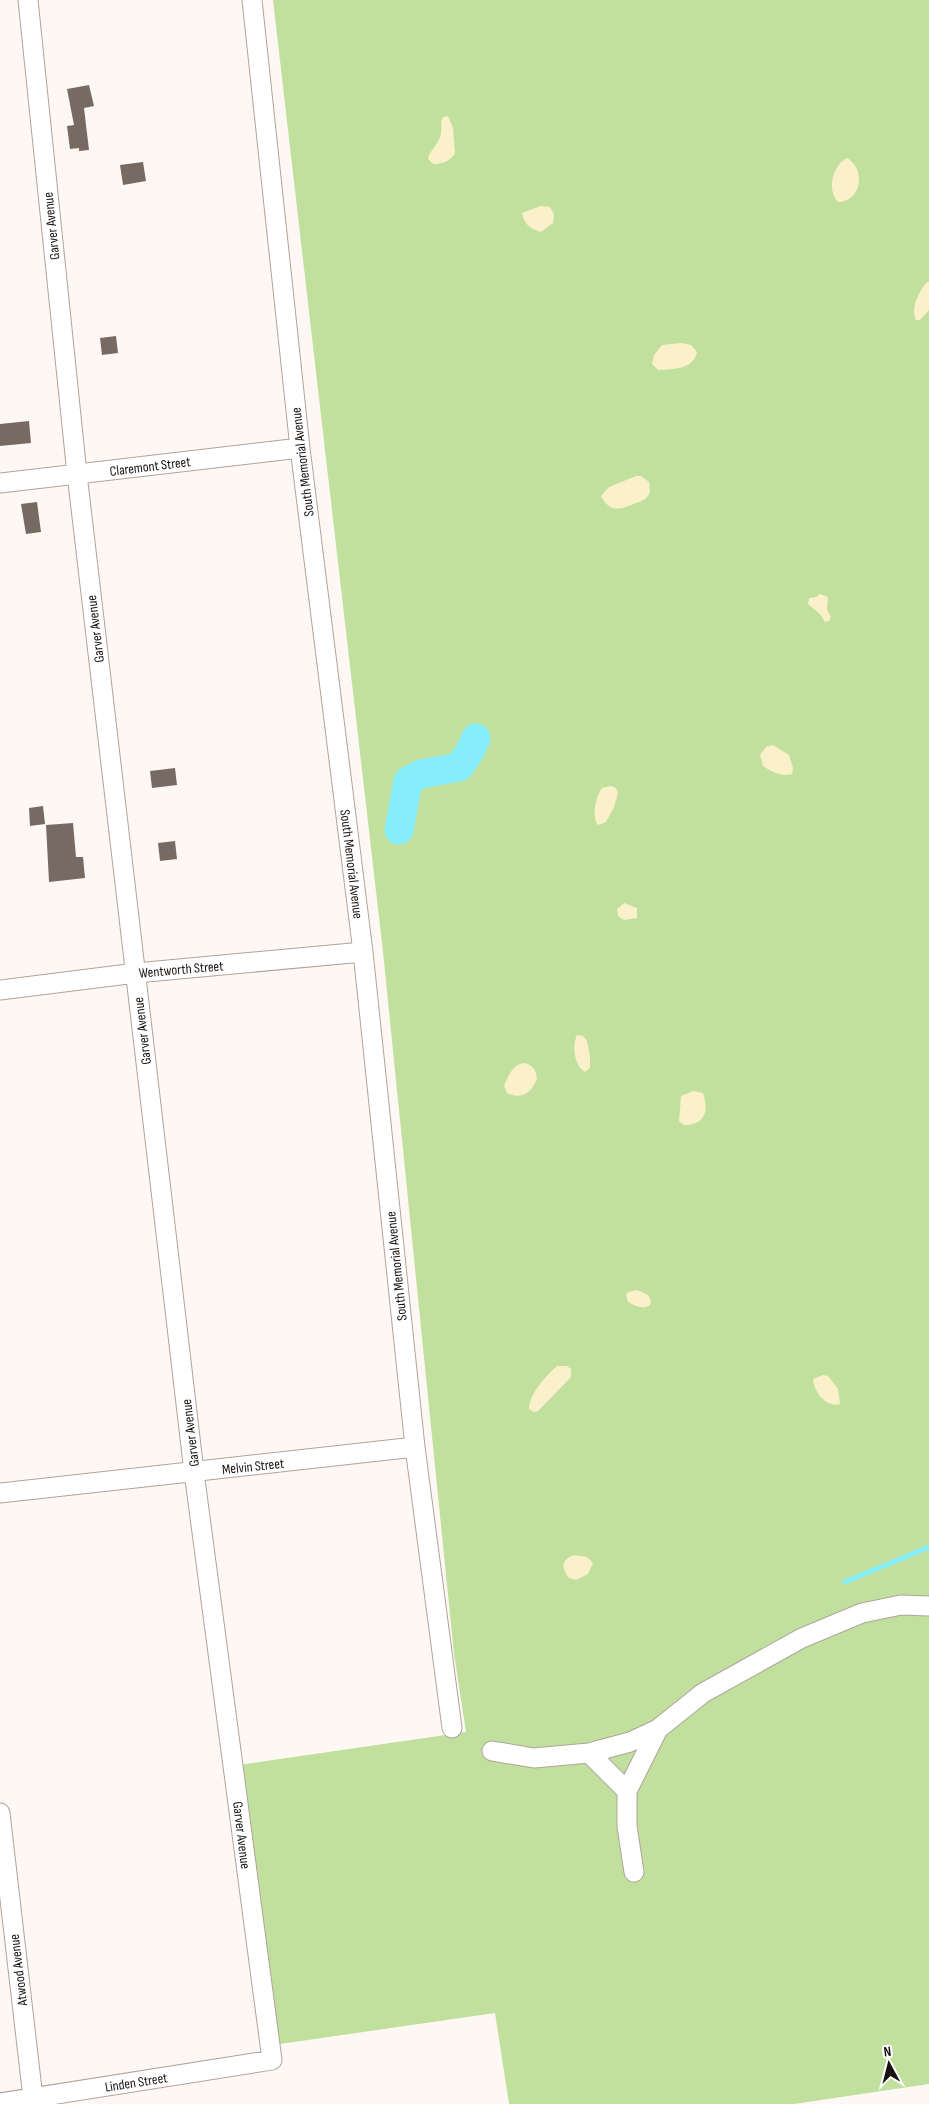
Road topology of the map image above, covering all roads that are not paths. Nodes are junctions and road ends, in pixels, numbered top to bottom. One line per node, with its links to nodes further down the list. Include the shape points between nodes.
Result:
1 (28, 0): 4 (street, Garver Avenue)
2 (252, 0): 3 (street, South Memorial Avenue)
3 (300, 448): 4 (street, Claremont Street); 6 (street, South Memorial Avenue)
4 (77, 474): 5 (street, Claremont Street); 7 (street, Garver Avenue)
5 (0, 483)
6 (363, 952): 7 (street, Wentworth Street); 9 (street, South Memorial Avenue)
7 (136, 974): 8 (street, Wentworth Street); 10 (street, Garver Avenue)
8 (0, 990)
9 (415, 1447): 10 (street, Melvin Street); 13 (street, South Memorial Avenue)
10 (194, 1472): 11 (street, Melvin Street); 20 (street, Garver Avenue)
11 (0, 1492)
12 (929, 1606): 14 (street, via 901,1605 862,1613 802,1638 703,1693)
13 (452, 1728)
14 (658, 1729): 16 (street, via 630,1742); 17 (street)
15 (492, 1751): 16 (street, via 534,1758)
16 (589, 1752): 17 (street)
17 (626, 1791): 19 (street)
18 (0, 1813): 21 (street, Atwood Avenue)
19 (634, 1872)
20 (272, 2060): 21 (street, Linden Street)
21 (33, 2098): 22 (street, Linden Street)
22 (0, 2103)

